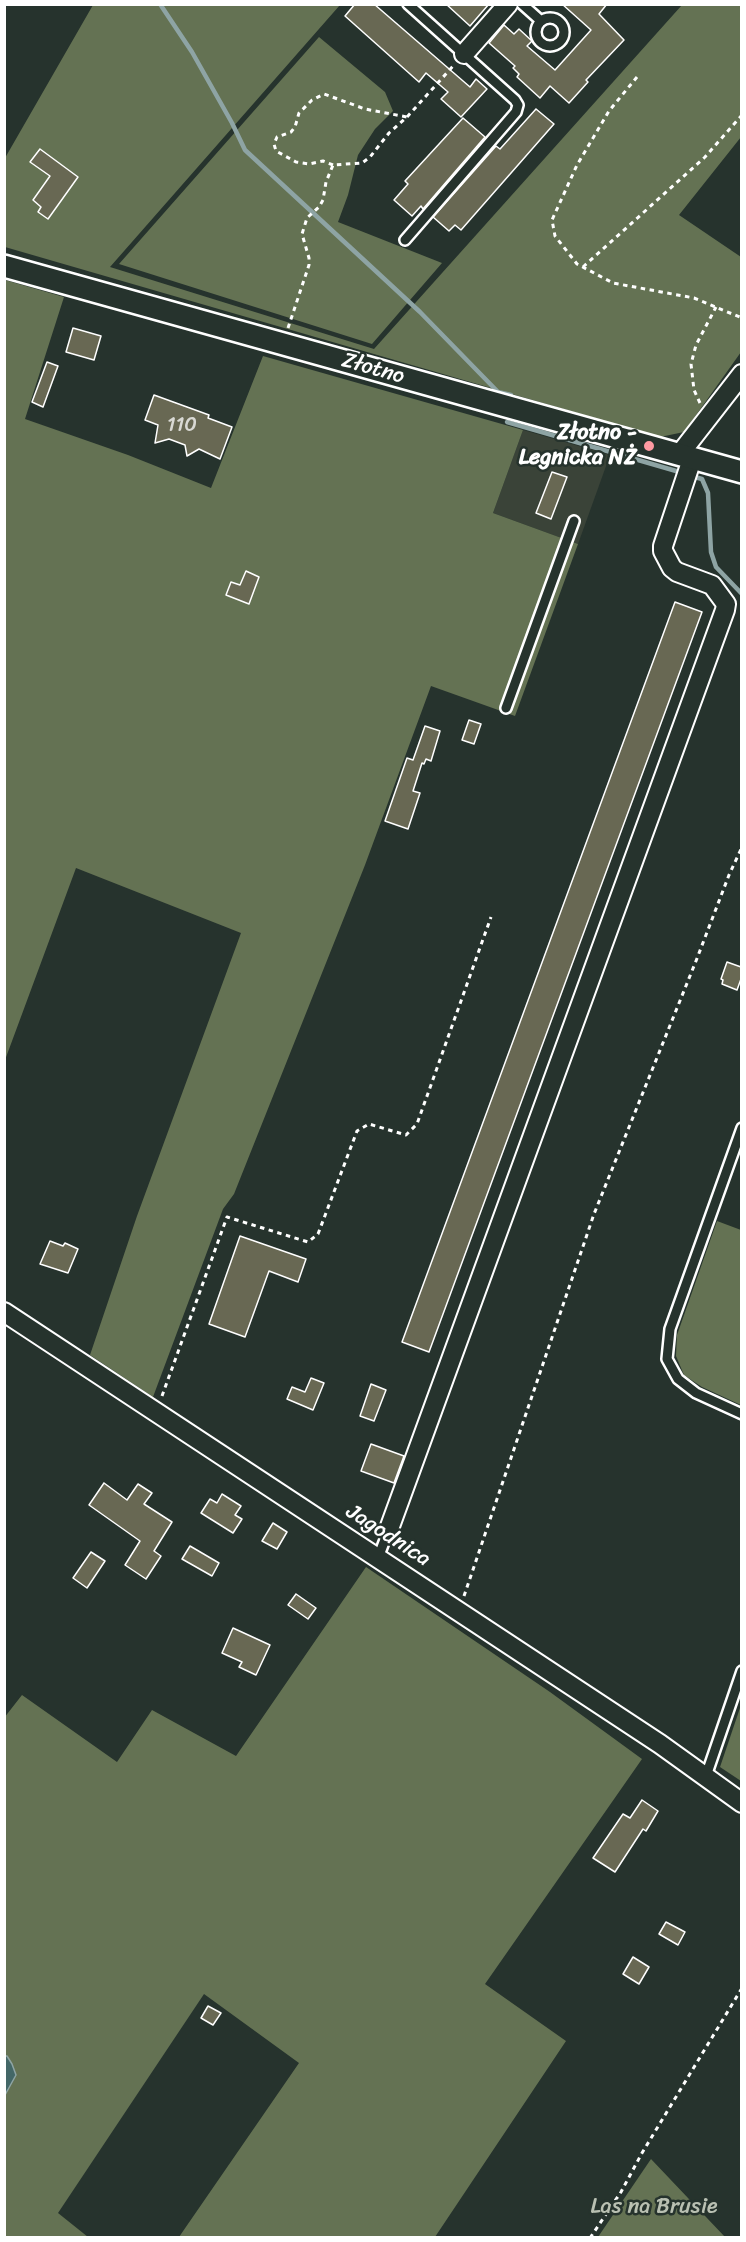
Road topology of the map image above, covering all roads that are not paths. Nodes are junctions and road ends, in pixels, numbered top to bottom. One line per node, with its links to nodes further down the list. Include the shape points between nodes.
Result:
1 (408, 4): 5 (lane)
2 (508, 4): 5 (street)
3 (522, 4): 4 (lane)
4 (541, 21)
5 (464, 54): 6 (lane, via 515,100 516,112)
6 (405, 240)
7 (4, 266): 9 (street, Złotno)
8 (741, 374): 9 (street, via 708,417)
9 (686, 466): 10 (street, Złotno); 16 (street, via 663,551 677,572 712,585 726,610)
10 (741, 472)
11 (574, 521): 12 (lane)
12 (506, 708)
13 (741, 1128): 15 (lane, via 670,1329 667,1359 678,1379 696,1393)
14 (4, 1312): 17 (street, Jagodnica)
15 (741, 1414)
16 (389, 1529): 17 (lane)
17 (378, 1558): 19 (street, Jagodnica)
18 (741, 1671): 19 (lane)
19 (706, 1776): 20 (street, Jagodnica)
20 (741, 1803)

